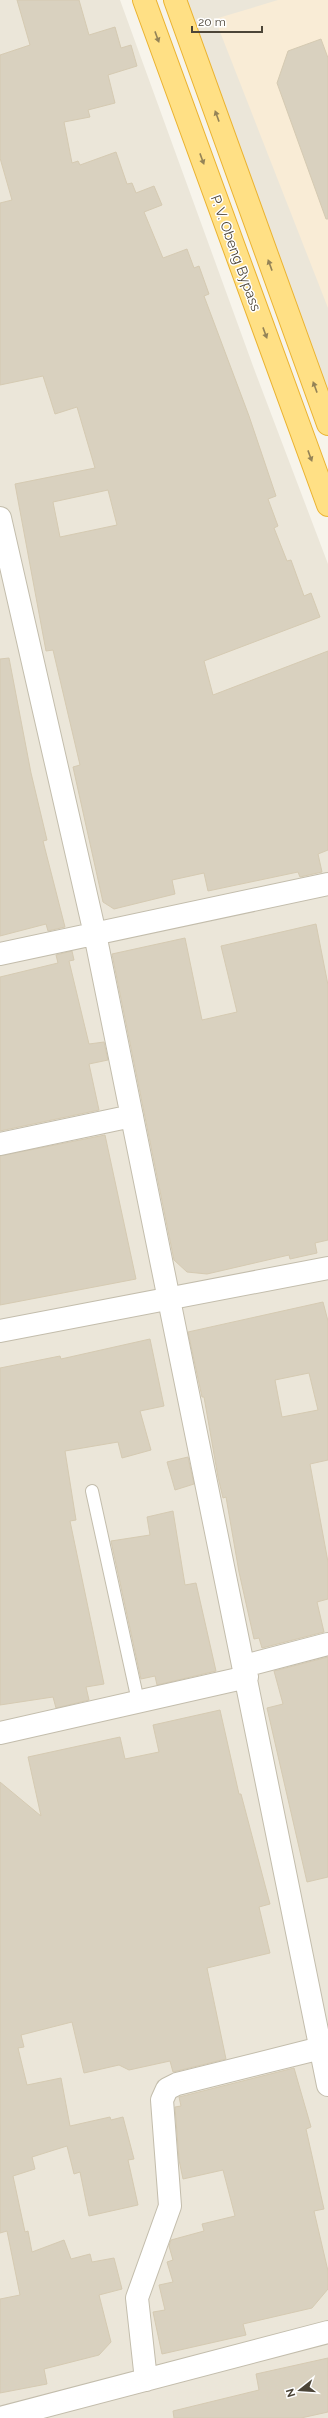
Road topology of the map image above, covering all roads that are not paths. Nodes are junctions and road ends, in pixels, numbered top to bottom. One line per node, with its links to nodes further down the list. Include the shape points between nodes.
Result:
1 (144, 0): 4 (highway, P. V. Obeng Bypass, one-way to 4)
2 (175, 0): 3 (highway, P. V. Obeng Bypass, one-way to 2)
3 (328, 424)
4 (328, 505)
5 (0, 518): 7 (street)
6 (328, 884): 7 (street)
7 (95, 934): 8 (street); 9 (street)
8 (0, 954)
9 (132, 1116): 10 (street); 12 (street)
10 (0, 1144)
11 (328, 1268): 12 (street)
12 (168, 1299): 13 (street); 16 (street)
13 (0, 1331)
14 (92, 1491): 17 (lane)
15 (328, 1644): 16 (street)
16 (246, 1672): 17 (street); 19 (street)
17 (138, 1701): 18 (street)
18 (0, 1733)
19 (321, 2048): 20 (street); 22 (street, via 177,2084 167,2089 162,2100 170,2206 137,2298)
20 (328, 2085)
21 (328, 2332): 22 (street)
22 (146, 2380): 23 (street)
23 (0, 2418)

